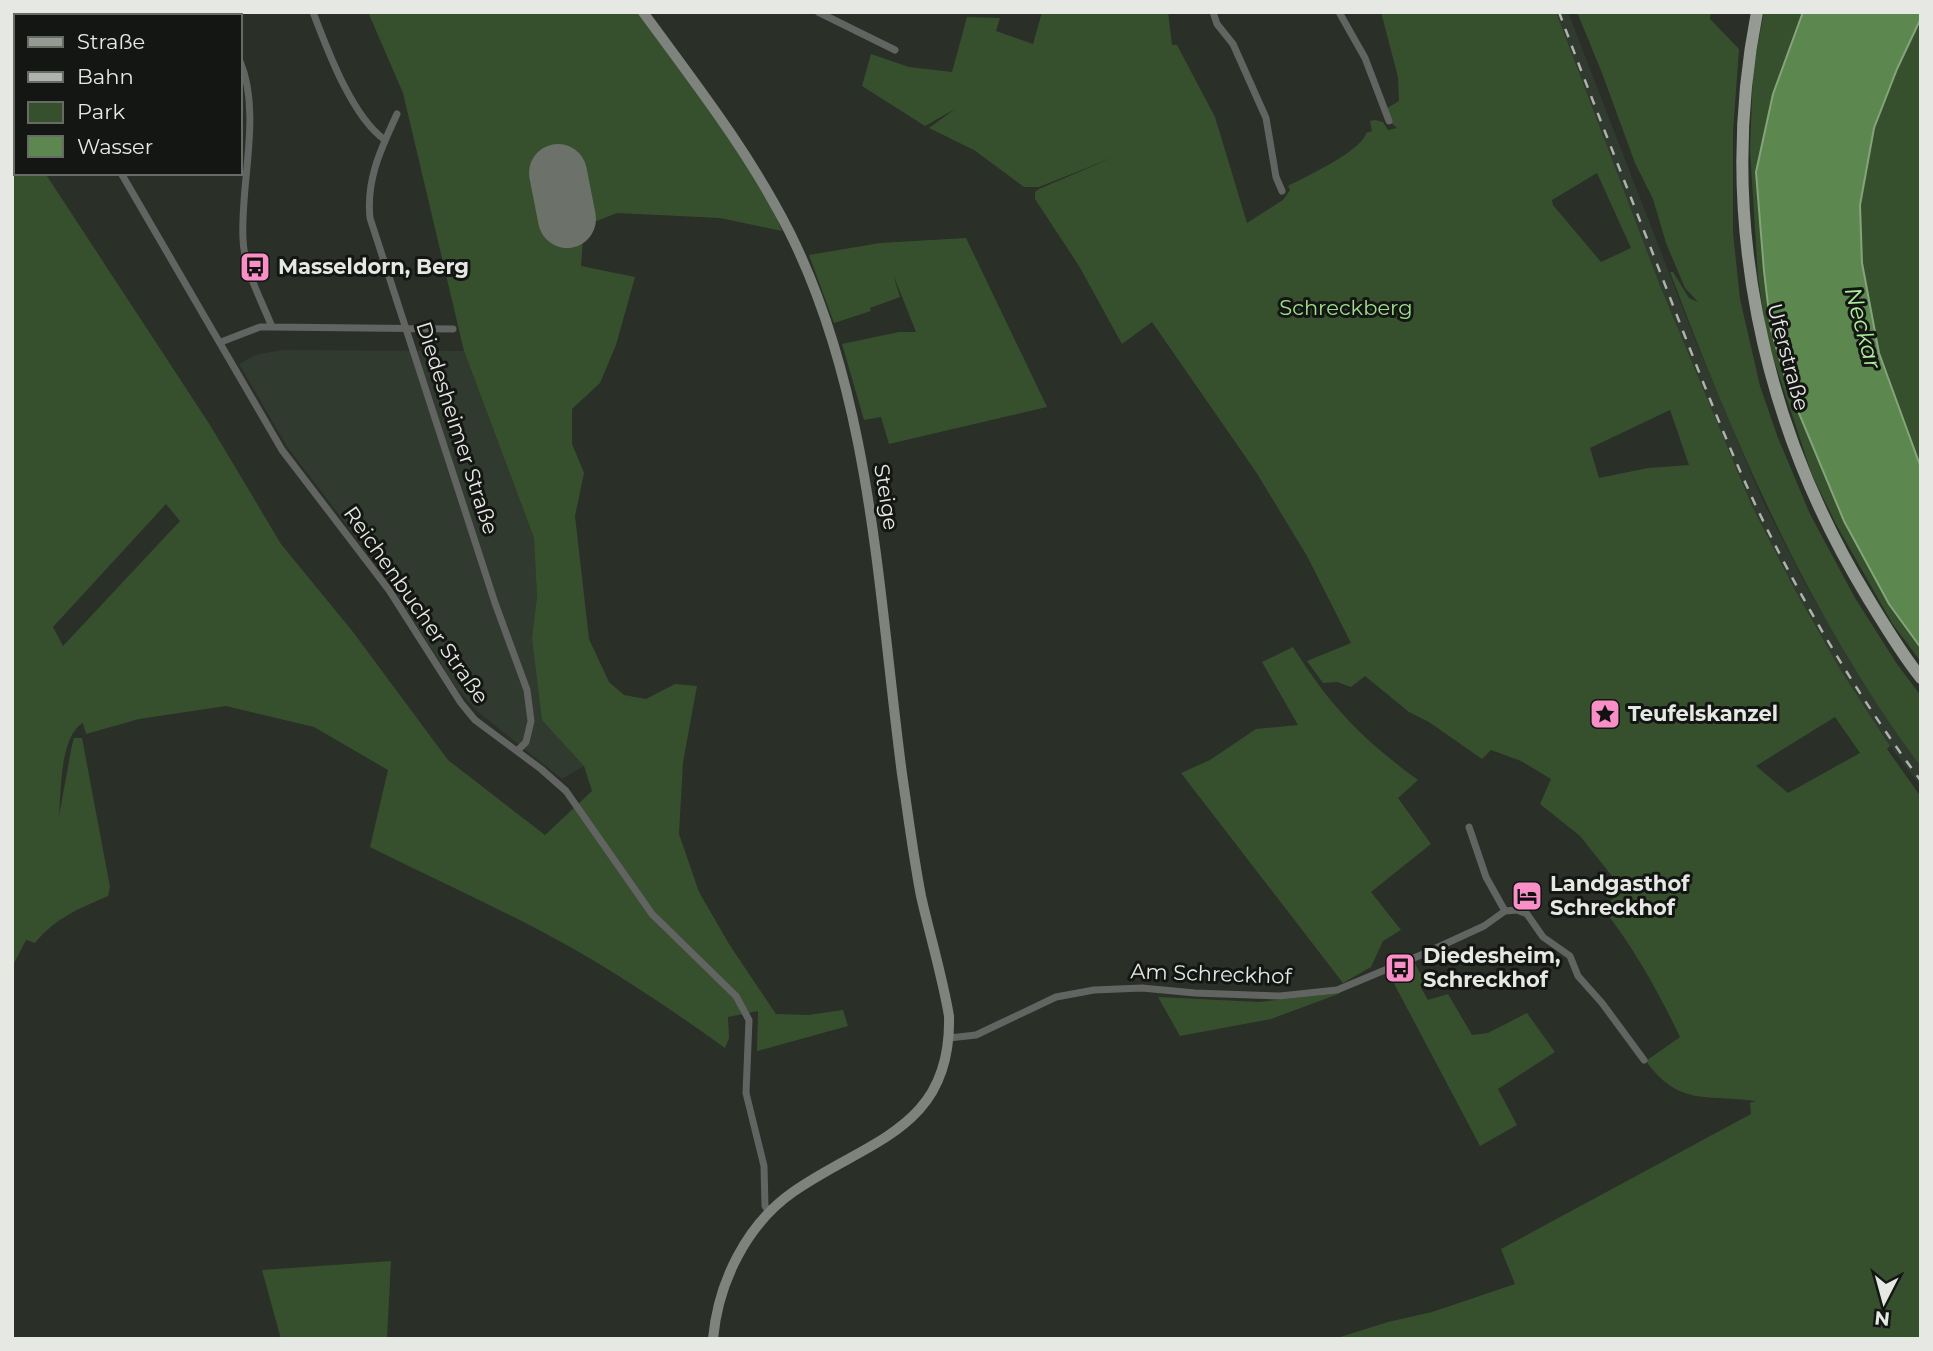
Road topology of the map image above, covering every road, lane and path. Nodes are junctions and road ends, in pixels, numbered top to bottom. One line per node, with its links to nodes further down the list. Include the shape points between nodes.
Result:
1 (313, 12): 11 (street, via 345,85 374,132)
2 (643, 12): 22 (street, Steige, via 757,173 789,232 831,335 869,507 913,851 946,998)
3 (818, 12): 7 (street)
4 (1213, 12): 13 (street, via 1233,44 1266,118)
5 (1339, 12): 10 (street, via 1365,58)
6 (1757, 12): 18 (main road, Uferstraße, via 1746,86 1742,168 1749,280 1762,345 1790,438 1830,530)
7 (895, 50)
8 (242, 68): 14 (street, via 249,119 243,239 247,264)
9 (397, 114): 11 (street, Diedesheimer Straße)
10 (1389, 121)
11 (385, 140): 15 (street, Diedesheimer Straße, via 374,166 368,201 374,235)
12 (122, 175): 17 (street, Reichenbucher Straße)
13 (1282, 191)
14 (272, 327): 15 (street); 17 (street)
15 (406, 328): 16 (street); 19 (street, Diedesheimer Straße, via 527,690 531,721 526,742)
16 (453, 329)
17 (221, 342): 19 (street, Reichenbucher Straße, via 282,450 389,590 461,703 475,720)
18 (1921, 678)
19 (517, 751): 24 (street, Reichenbucher Straße, via 566,791 652,914 736,996 749,1020 746,1093 764,1166)
20 (1469, 827): 21 (street, via 1486,877)
21 (1505, 911): 22 (street, Am Schreckhof, via 1484,926 1337,990 1280,996 1142,988 1094,990 1056,997 976,1035); 23 (street, via 1523,911 1543,937 1570,956 1578,976)
22 (949, 1038): 24 (street, Steige, via 941,1073 904,1124)
23 (1644, 1060)
24 (769, 1212): 25 (street, Steige, via 725,1283)
25 (713, 1339)

